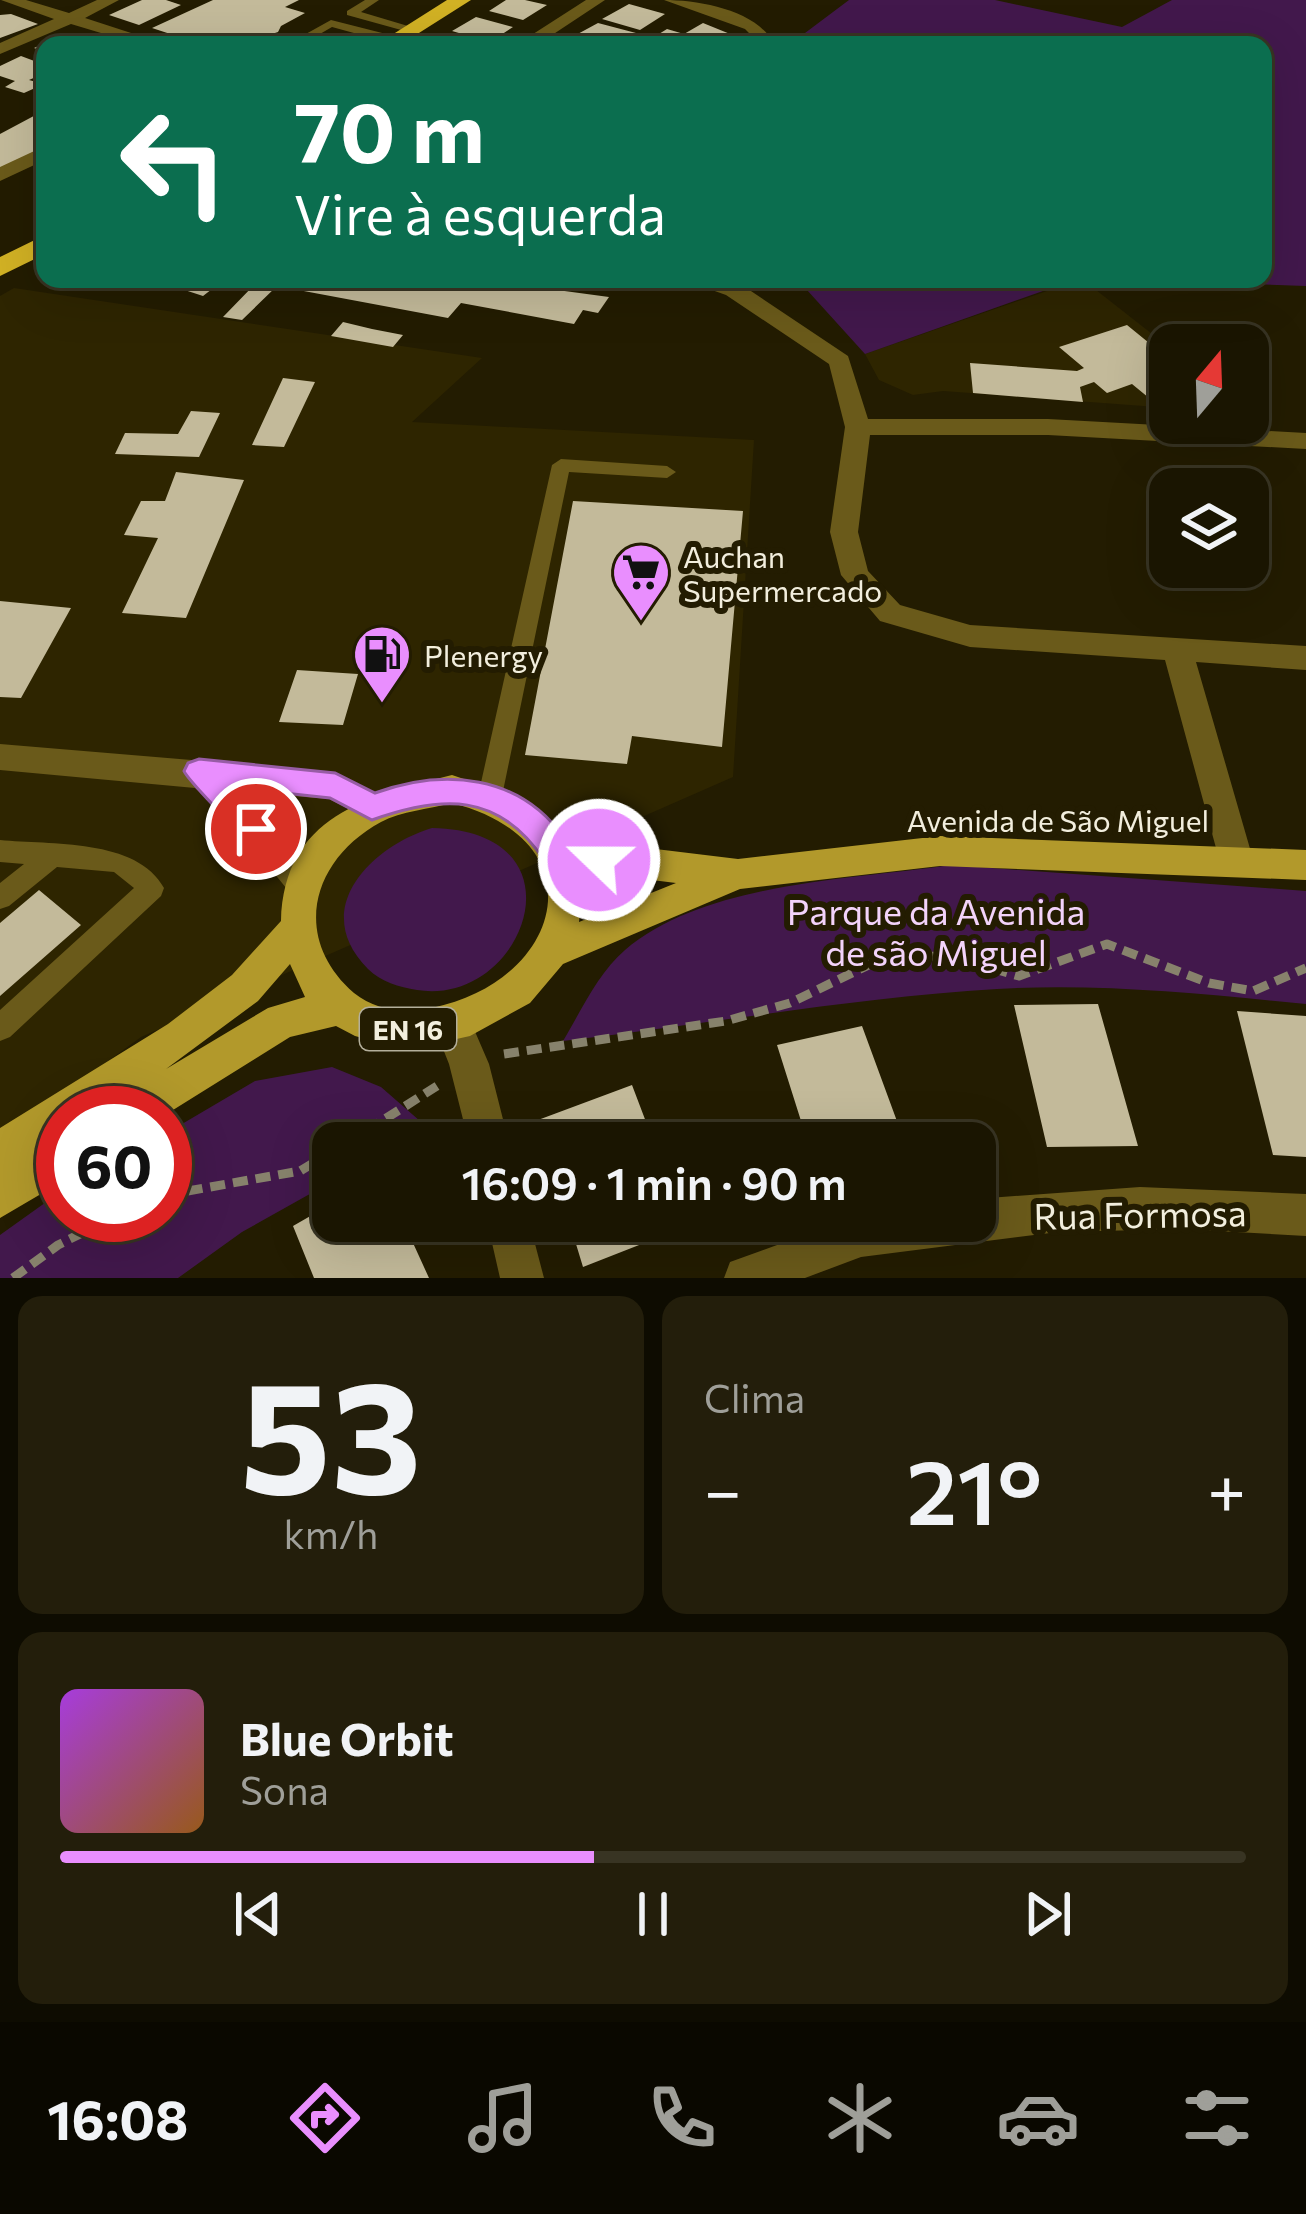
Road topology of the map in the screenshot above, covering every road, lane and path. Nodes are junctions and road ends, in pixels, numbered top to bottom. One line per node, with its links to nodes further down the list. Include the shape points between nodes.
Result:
1 (9, 0): 7 (street)
2 (111, 0): 7 (street)
3 (373, 0): 11 (lane, via 351,13)
4 (461, 0): 12 (highway)
5 (597, 0): 13 (street)
6 (672, 0): 14 (street, via 752,25)
7 (69, 19): 8 (street); 15 (street)
8 (128, 36)
9 (308, 36): 10 (lane, via 332,23)
10 (388, 36)
11 (393, 36)
12 (400, 36)
13 (539, 36)
14 (761, 36)
15 (0, 49)
16 (36, 157): 17 (street)
17 (0, 175)
18 (36, 248): 19 (highway)
19 (0, 268)
20 (726, 288): 21 (street, via 840,361)
21 (858, 428): 22 (street); 24 (street, via 844,532 855,575 890,613 970,637)
22 (1306, 441)
23 (667, 472): 28 (lane, via 561,465)
24 (1178, 650): 25 (street); 33 (street)
25 (1306, 658)
26 (0, 757): 27 (street)
27 (199, 771): 29 (street, via 335,786); 36 (street)
28 (490, 796): 29 (main road, via 452,789); 31 (main road, via 539,827)
29 (372, 807): 36 (main road, via 342,827)
30 (0, 850): 32 (lane)
31 (555, 850): 35 (main road, Avenida de São Miguel / EN 16); 39 (main road, EN 16, via 563,916)
32 (52, 856): 37 (lane); 43 (lane, via 119,862 152,888)
33 (1236, 860): 34 (main road, Avenida de São Miguel / EN 16); 35 (main road, Avenida de São Miguel / EN 16, via 940,851)
34 (1306, 865)
35 (738, 874): 39 (main road, Avenida de São Miguel / EN 16)
36 (303, 883): 38 (main road)
37 (0, 898)
38 (295, 932): 41 (main road, EN 16, via 316,986); 48 (main road, via 245,988 182,1036)
39 (550, 951): 42 (main road, EN 16, via 527,983)
40 (1306, 968): 44 (path, via 1253,991 1208,983 1107,944 1019,976 949,956 885,957 790,1003 726,1021)
41 (339, 1007): 42 (main road, EN 16, via 372,1024); 45 (main road, EN 16, via 282,1021)
42 (453, 1026): 44 (street)
43 (0, 1028)
44 (470, 1064): 46 (path); 47 (street)
45 (175, 1086)
46 (380, 1122)
47 (484, 1122)
48 (0, 1151)
49 (312, 1164): 51 (path)
50 (36, 1174): 52 (main road)
51 (192, 1190)
52 (0, 1197)
53 (1306, 1215): 54 (street, Rua Formosa, via 1195,1208)
54 (996, 1216)
55 (64, 1242): 58 (path)
56 (513, 1242): 59 (street)
57 (845, 1242): 60 (street, Rua Formosa)
58 (13, 1278)
59 (522, 1278)
60 (746, 1278)

